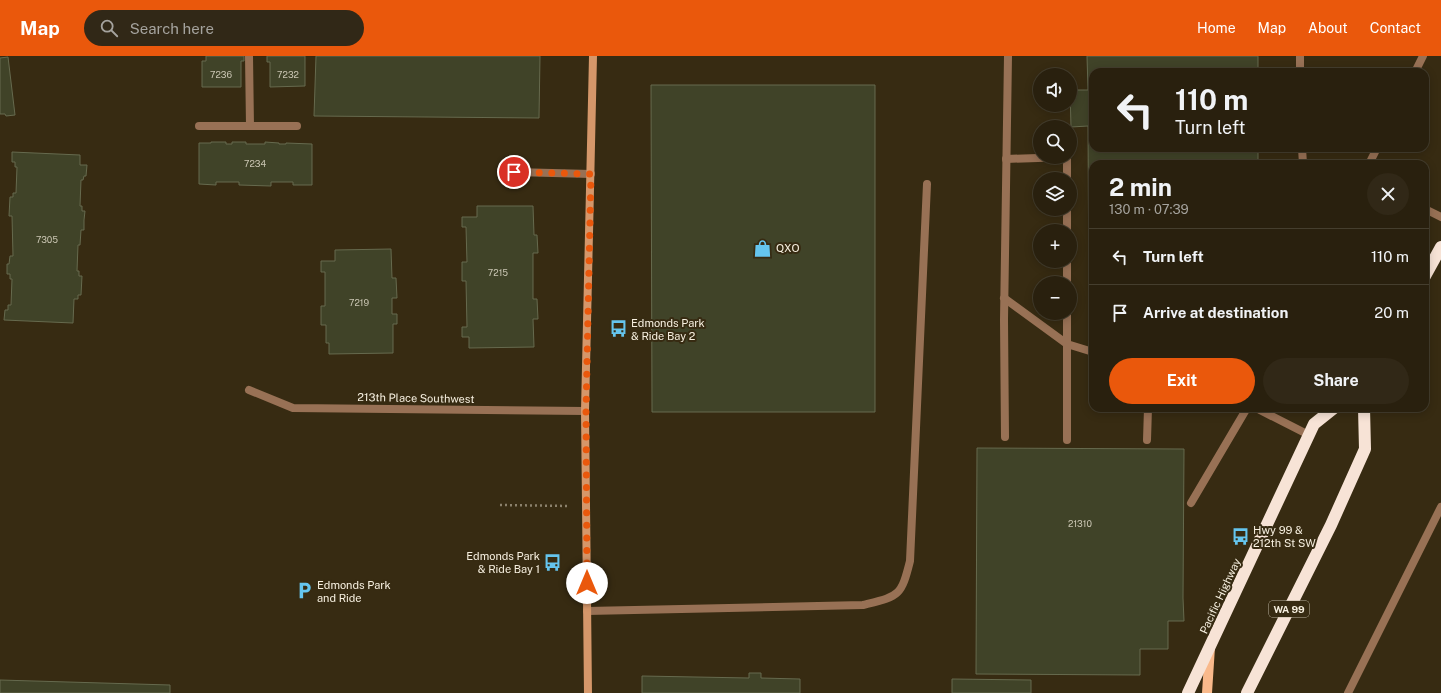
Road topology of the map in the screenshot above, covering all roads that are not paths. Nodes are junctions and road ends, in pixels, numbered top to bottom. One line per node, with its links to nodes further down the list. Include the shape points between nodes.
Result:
1 (249, 56): 9 (street)
2 (593, 56): 14 (street)
3 (1008, 56): 11 (street)
4 (1300, 56): 6 (street)
5 (1423, 56): 7 (street)
6 (1300, 68)
7 (1417, 68)
8 (199, 126): 9 (street)
9 (250, 126): 10 (street)
10 (297, 126)
11 (1006, 159): 13 (street, via 1067,158); 20 (street)
12 (514, 172): 14 (street)
13 (1067, 172)
14 (591, 174): 25 (street)
15 (927, 184): 37 (street, via 910,561 904,585 892,598 863,604)
16 (1429, 211): 17 (street)
17 (1441, 216)
18 (1441, 247): 19 (highway)
19 (1429, 269)
20 (1004, 298): 22 (street); 32 (street)
21 (1067, 320): 22 (street)
22 (1067, 344): 23 (street); 33 (street)
23 (1089, 351)
24 (249, 390): 25 (street, 213th Place Southwest, via 293,408)
25 (586, 411): 37 (street)
26 (1148, 412): 34 (street)
27 (1244, 412): 35 (street)
28 (1264, 412): 31 (street)
29 (1329, 412): 31 (highway, Pacific Highway, via 1314,424)
30 (1364, 412): 42 (highway, WA 99, via 1365,449 1331,525)
31 (1308, 435): 38 (highway, Pacific Highway)
32 (1005, 437)
33 (1067, 440)
34 (1147, 440)
35 (1192, 503)
36 (1441, 507): 43 (street)
37 (587, 611): 39 (street)
38 (1210, 647): 40 (highway, Pacific Highway); 41 (main road)
39 (588, 693)
40 (1188, 693)
41 (1207, 693)
42 (1247, 693)
43 (1348, 693)

